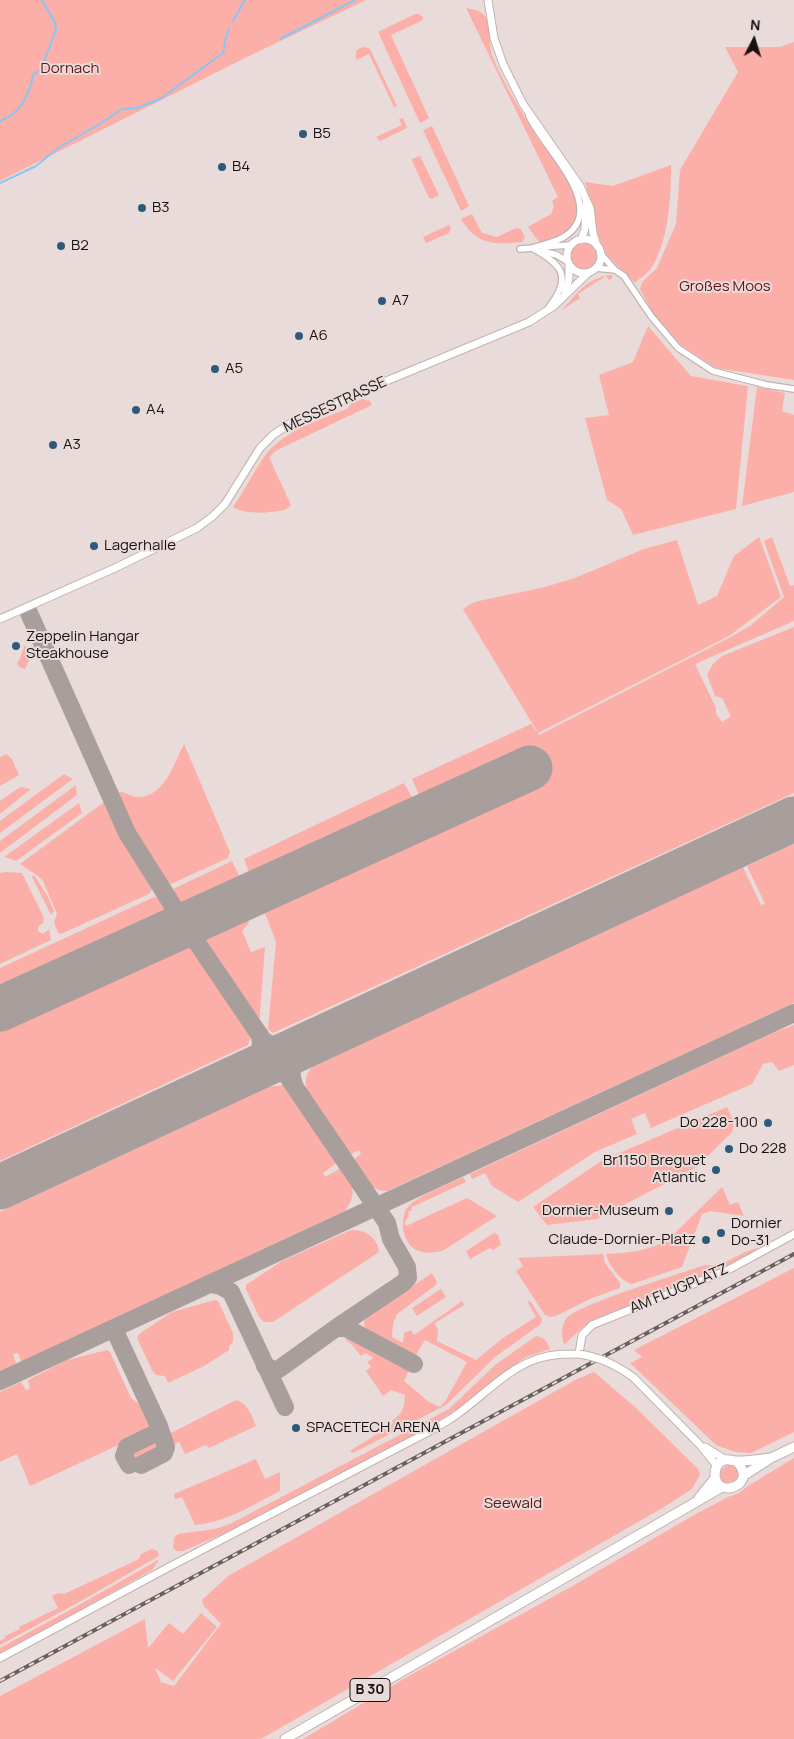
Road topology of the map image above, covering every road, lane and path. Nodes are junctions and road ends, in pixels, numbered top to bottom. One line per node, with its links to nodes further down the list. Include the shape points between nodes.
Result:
1 (488, 0): 2 (street, via 498,50)
2 (523, 104): 3 (street, via 570,170); 6 (street, via 534,128 576,190 580,207 572,230 561,238)
3 (585, 199): 4 (street); 8 (street)
4 (582, 240): 5 (street); 8 (street, via 590,241)
5 (571, 245): 6 (street); 9 (street, via 567,252)
6 (532, 248): 7 (street); 9 (street, via 556,255); 14 (street, via 550,258 561,271 558,295)
7 (520, 249)
8 (599, 249): 10 (street, via 600,260); 11 (street)
9 (568, 264): 12 (street, via 580,273); 13 (street, via 570,278)
10 (596, 268): 11 (street); 12 (street)
11 (615, 270): 15 (street, via 624,276 678,348 713,371 767,385)
12 (588, 273): 13 (street, MESSESTRASSE)
13 (565, 294): 14 (street, MESSESTRASSE)
14 (543, 314): 16 (street, MESSESTRASSE, via 291,423 260,448 225,504 197,528)
15 (794, 388)
16 (0, 619)
17 (794, 1234): 18 (street, AM FLUGPLATZ, via 728,1270 592,1325 582,1335)
18 (579, 1354): 19 (street, bridge, via 615,1364 634,1378); 29 (street, via 539,1358 523,1365 430,1432)
19 (700, 1444): 22 (street); 24 (street)
20 (794, 1447): 21 (main road, B 30)
21 (771, 1458): 23 (main road, B 30); 25 (main road, B 30)
22 (726, 1460): 23 (main road, B 30); 24 (main road)
23 (737, 1462): 25 (main road)
24 (717, 1466): 26 (main road, B 30)
25 (743, 1476): 27 (main road, B 30, via 734,1487)
26 (715, 1478): 27 (main road); 28 (main road, B 30)
27 (722, 1487): 28 (main road, B 30)
28 (696, 1503): 30 (main road, B 30)
29 (0, 1658)
30 (284, 1739)

